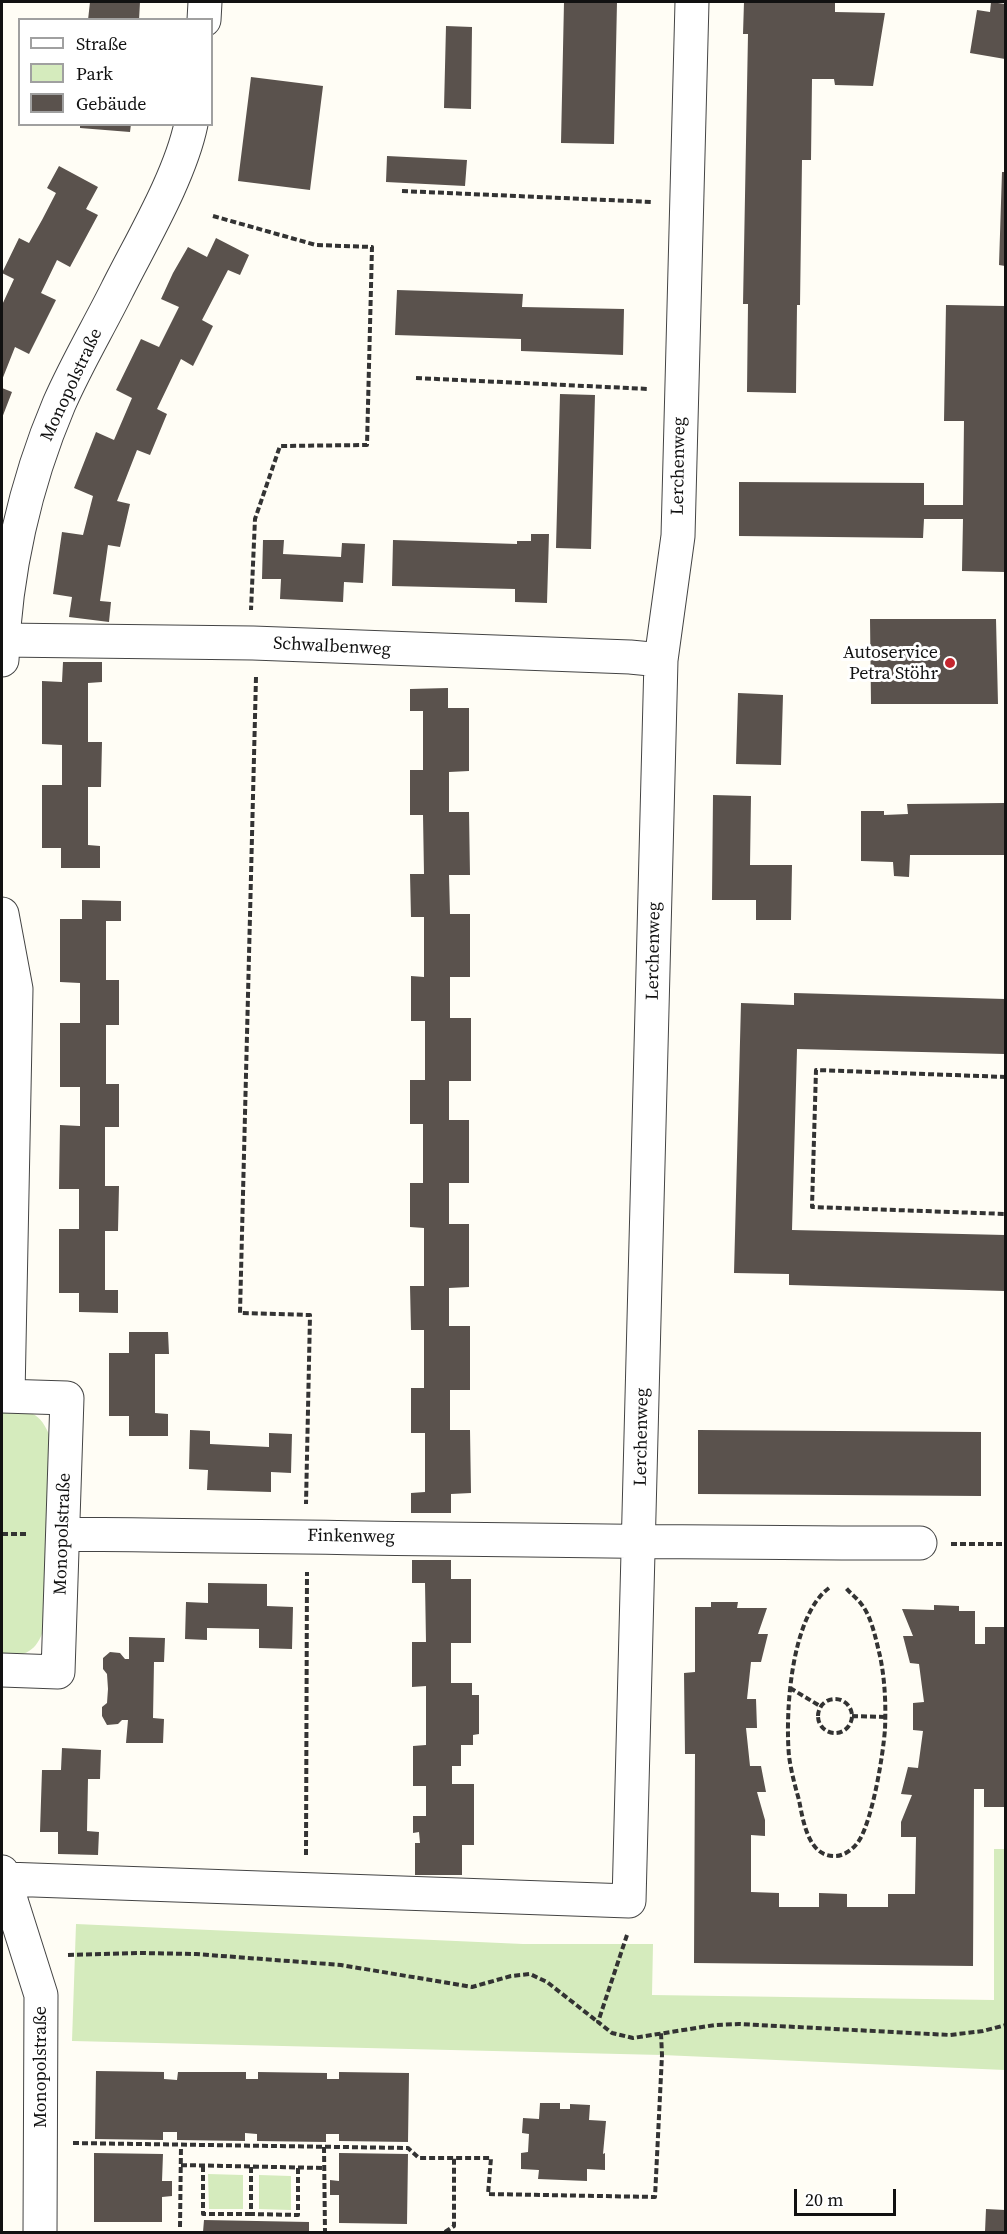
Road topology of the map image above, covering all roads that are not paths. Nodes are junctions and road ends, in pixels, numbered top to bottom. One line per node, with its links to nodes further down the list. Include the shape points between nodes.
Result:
1 (206, 2): 3 (street)
2 (692, 2): 7 (street, Lerchenweg, via 678,536)
3 (204, 18)
4 (190, 126): 5 (street, Monopolstraße, via 154,216 59,403 34,471 13,554)
5 (2, 640): 6 (street, Monopolstraße); 7 (street, Schwalbenweg, via 253,643)
6 (2, 660)
7 (661, 660): 11 (street, Lerchenweg)
8 (2, 914): 9 (street, Monopolstraße, via 16,989)
9 (5, 1396): 10 (street, Monopolstraße, via 67,1398)
10 (63, 1534): 11 (street, Finkenweg); 13 (street, Monopolstraße, via 58,1672)
11 (639, 1543): 12 (street, Finkenweg); 14 (street, Lerchenweg, via 629,1901)
12 (920, 1544)
13 (2, 1670)
14 (3, 1875): 15 (street, Monopolstraße, via 42,1995)
15 (40, 2232)

